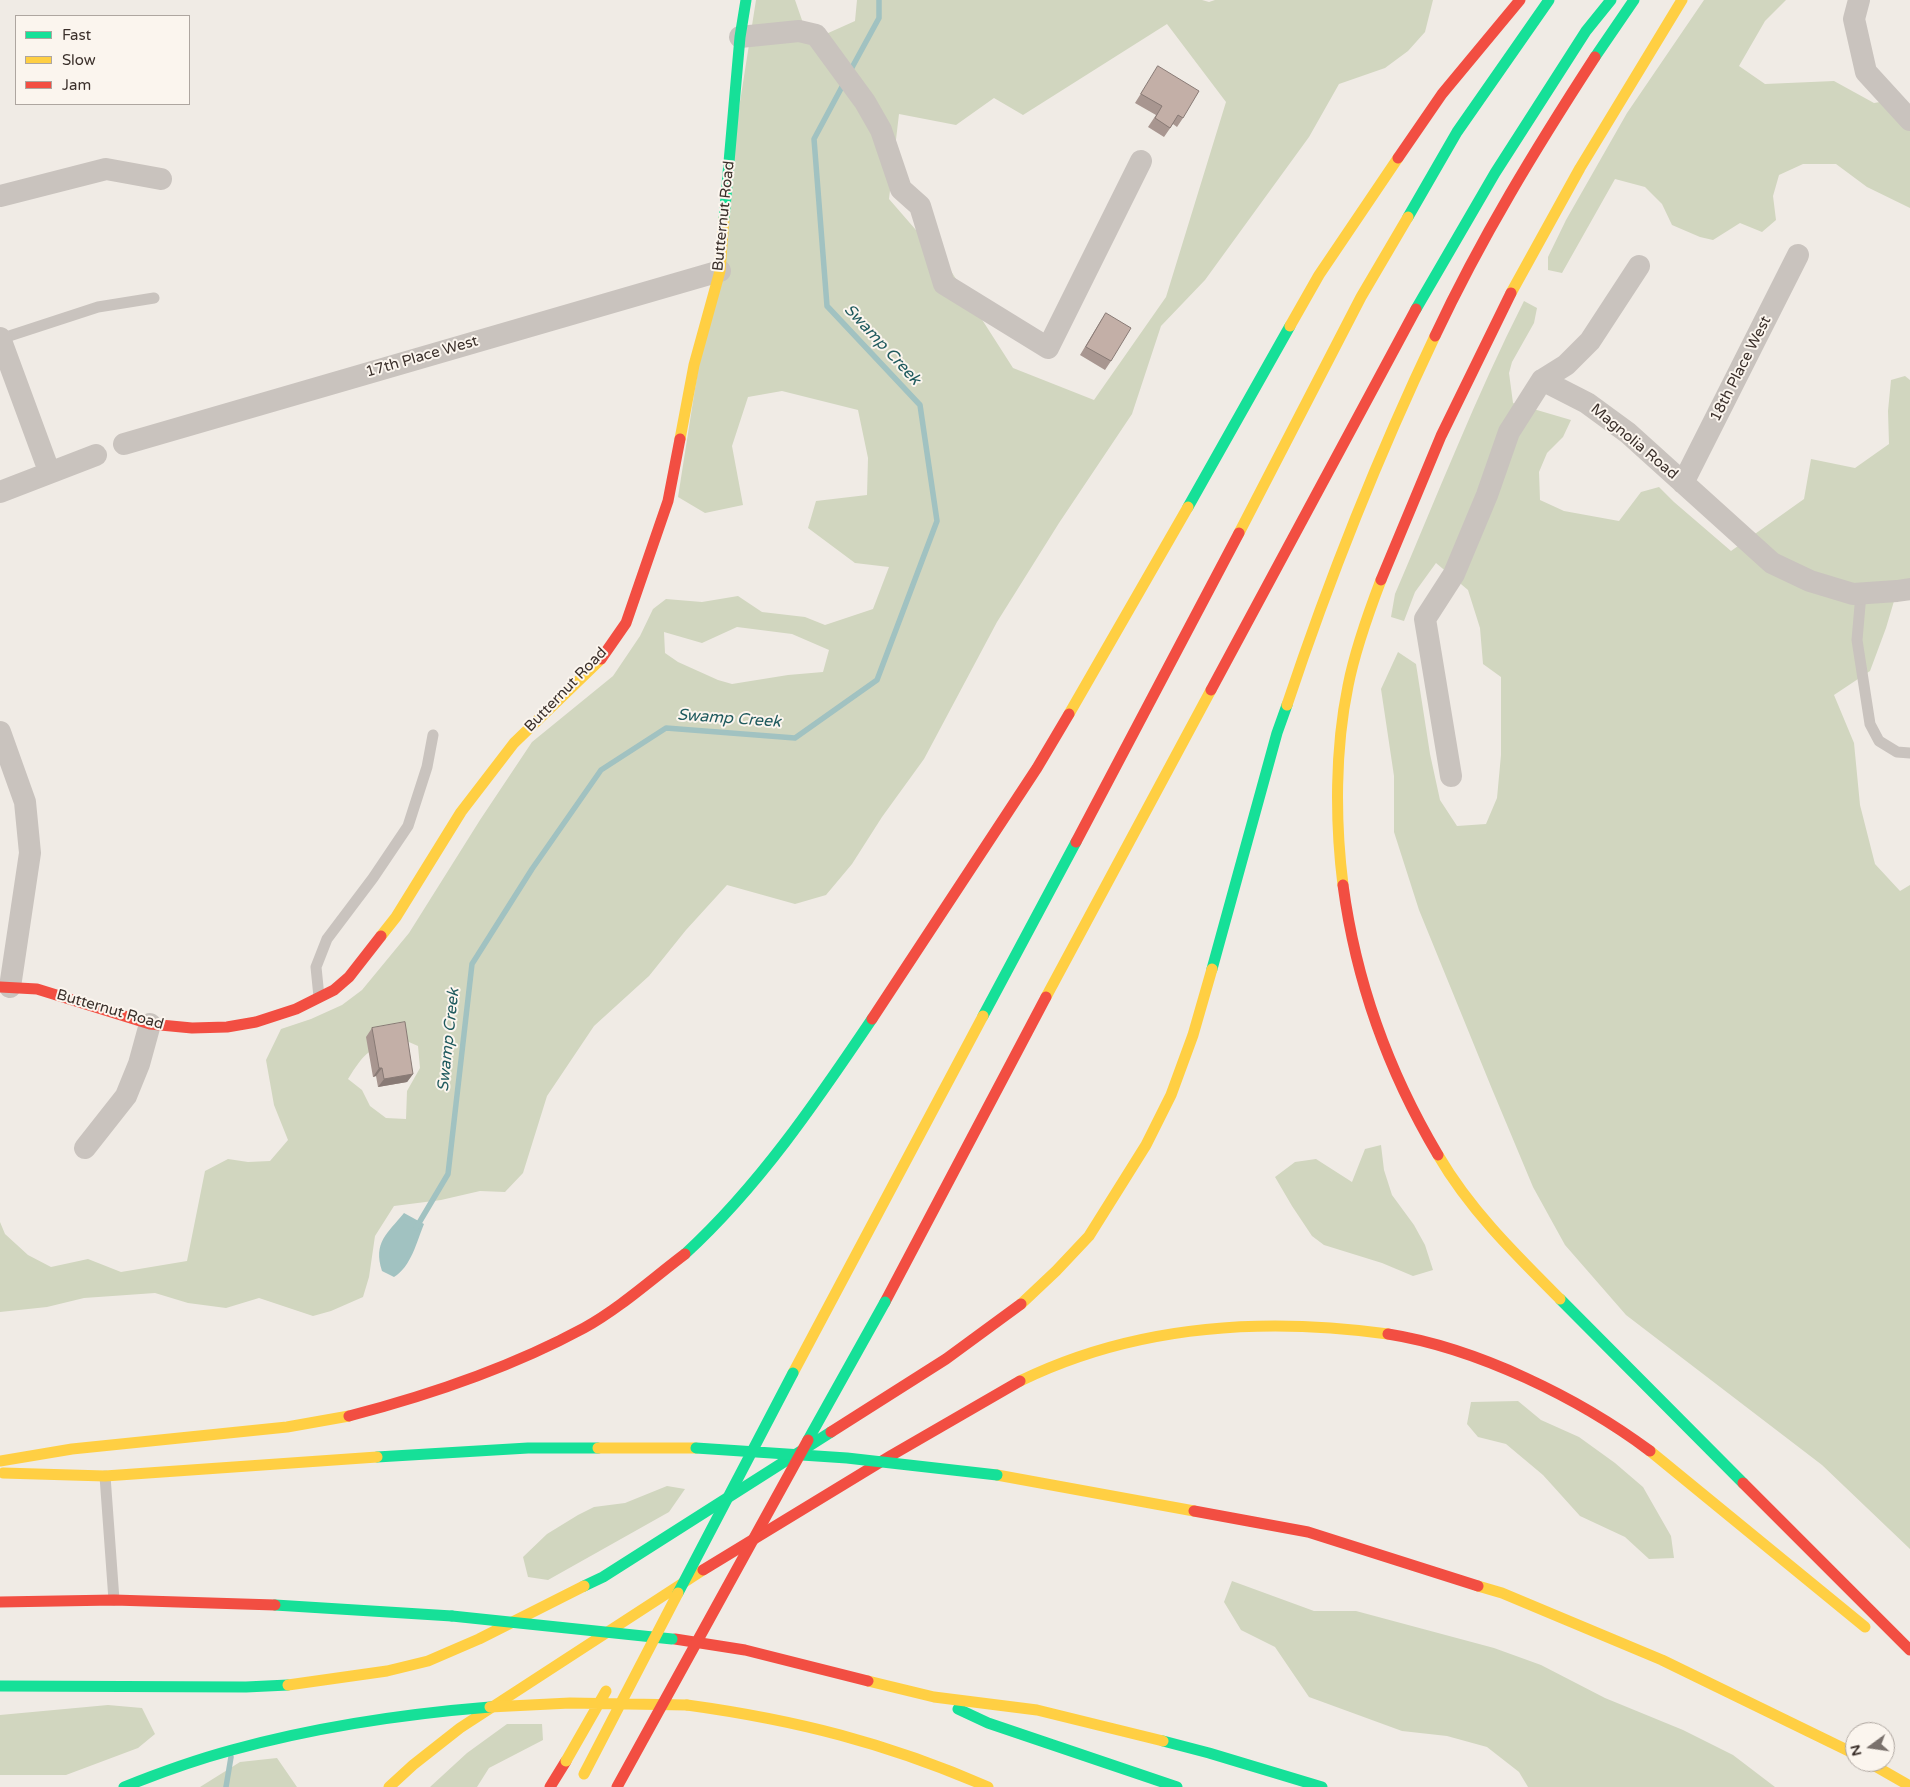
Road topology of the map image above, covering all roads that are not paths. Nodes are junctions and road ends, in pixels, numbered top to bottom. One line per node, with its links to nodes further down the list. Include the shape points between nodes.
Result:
1 (746, 0): 8 (main road, Butternut Road)
2 (1520, 0): 35 (main road, via 1442,94 1319,275 1099,665 1037,768 904,971 822,1093 770,1162 724,1216 692,1247 623,1302 585,1326 490,1372 407,1401 337,1419 287,1427 72,1449)
3 (1549, 0): 34 (main road, via 1457,132 1361,297 1143,717)
4 (1611, 0): 55 (main road, bridge, via 1586,31 1495,173 1407,324 885,1302)
5 (1634, 0): 46 (main road, via 1531,157 1462,279 1409,390 1342,546 1277,733 1229,913 1193,1035 1171,1095 1114,1198 1089,1236 1056,1271 1020,1306 946,1359 603,1577 428,1660 387,1671 288,1686)
6 (1682, 0): 44 (main road, via 1626,88 1520,274 1436,444 1396,539 1368,612 1349,680 1338,785 1340,876 1350,935 1374,1021 1393,1072 1418,1123 1450,1175 1484,1220 1525,1264)
7 (1860, 0): 9 (street, via 1854,19 1866,72)
8 (740, 37): 10 (street, via 799,31 816,35 865,102 881,130 901,189 920,206 944,284 1048,348); 15 (main road, Butternut Road)
9 (1910, 120)
10 (1141, 161)
11 (161, 179): 12 (street, via 106,169)
12 (0, 196)
13 (1798, 255): 22 (street, 18th Place West)
14 (1639, 266): 18 (street, via 1590,341 1566,365)
15 (720, 271): 19 (street, 17th Place West); 31 (main road, Butternut Road, via 694,365 668,501 626,623 599,662 514,744 461,812 396,917 349,977)
16 (154, 298): 17 (lane, via 98,307)
17 (0, 338): 21 (street)
18 (1542, 380): 22 (street, Magnolia Road, via 1587,403 1628,433); 29 (street, via 1509,432 1454,574 1425,619)
19 (124, 444)
20 (96, 455): 21 (street)
21 (50, 471): 23 (street)
22 (1683, 483): 25 (street, Magnolia Road, via 1772,563 1810,581)
23 (0, 492)
24 (1910, 589): 25 (street, Magnolia Road)
25 (1860, 594): 28 (lane, via 1857,640 1870,724 1879,741 1897,752)
26 (0, 732): 30 (street, via 25,802 30,853)
27 (433, 735): 31 (lane, via 427,768 408,826 327,939 316,968)
28 (1910, 753)
29 (1451, 776)
30 (5, 987): 32 (main road, Butternut Road, via 37,989)
31 (319, 998): 32 (main road, Butternut Road, via 276,1017 235,1026 192,1028)
32 (150, 1024): 33 (street, via 126,1096)
33 (85, 1148)
34 (793, 1373): 38 (main road, bridge); 54 (main road, bridge)
35 (0, 1461)
36 (0, 1473): 37 (main road)
37 (105, 1476): 40 (lane); 48 (main road, bridge, via 528,1448 756,1450 997,1475 1308,1532 1502,1592 1662,1660)
38 (689, 1546)
39 (674, 1572): 43 (main road)
40 (114, 1600): 41 (main road); 47 (main road, bridge, via 260,1604 452,1616 675,1639 745,1650)
41 (0, 1602)
42 (1872, 1634): 52 (main road, via 1630,1436 1567,1399 1500,1368 1393,1334 1330,1326 1279,1324 1173,1333 1084,1355 1000,1391 796,1511 468,1723)
43 (630, 1650)
44 (1910, 1650)
45 (610, 1684): 53 (main road, bridge)
46 (0, 1686)
47 (934, 1698): 57 (main road, via 988,1722); 58 (main road, via 1037,1710 1209,1753)
48 (1845, 1749)
49 (1886, 1772): 50 (main road)
50 (1910, 1786)
51 (124, 1787): 56 (main road, bridge, via 216,1754 377,1720 467,1709 572,1703 688,1705 744,1712 885,1745)
52 (389, 1787)
53 (550, 1787)
54 (577, 1787)
55 (618, 1787)
56 (988, 1787)
57 (1177, 1787)
58 (1322, 1787)

